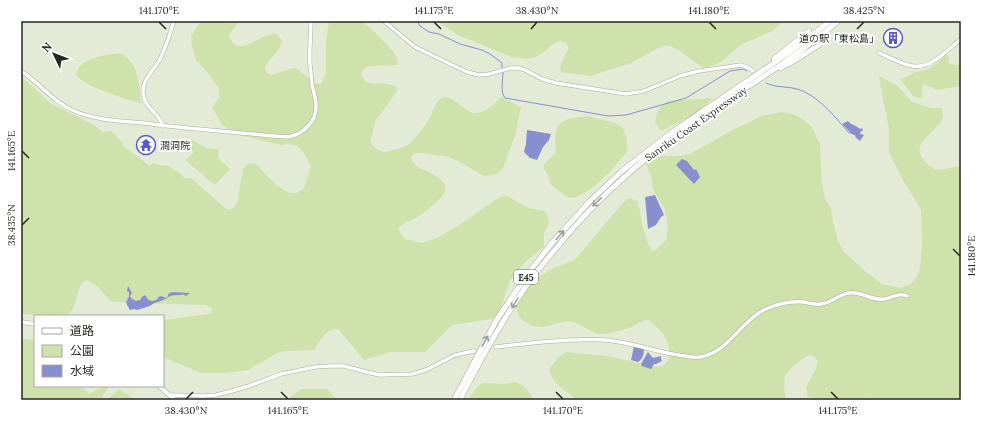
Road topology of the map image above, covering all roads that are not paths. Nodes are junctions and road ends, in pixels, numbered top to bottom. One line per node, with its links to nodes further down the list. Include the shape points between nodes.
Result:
1 (174, 21): 14 (street, via 160,60 146,78 143,88 144,99 162,120)
2 (311, 21): 14 (street, via 310,62 316,106 314,118 304,131 288,137)
3 (384, 21): 11 (street, via 415,47 467,72 479,75 519,68 556,83 626,94 644,91 699,71 741,65)
4 (830, 21): 13 (highway, Sanriku Coast Expressway / E45, via 790,52)
5 (838, 21): 12 (highway, Sanriku Coast Expressway / E45)
6 (809, 31): 13 (highway)
7 (961, 39): 9 (street, via 925,66 914,67)
8 (819, 45): 12 (highway)
9 (879, 53)
10 (21, 71): 14 (street, via 52,97 74,111 92,117)
11 (754, 71)
12 (766, 75): 15 (highway, Sanriku Coast Expressway / E45)
13 (727, 94): 15 (highway, Sanriku Coast Expressway / E45)
14 (163, 126)
15 (676, 132): 16 (highway, Sanriku Coast Expressway / E45)
16 (624, 174): 25 (highway, Sanriku Coast Expressway / E45, one-way to 16, via 496,321 533,267 590,201); 26 (highway, Sanriku Coast Expressway / E45, one-way to 26, via 537,270 481,358)
17 (907, 296): 20 (street, via 903,294 876,299 856,292 840,295 828,303 778,305 751,319 724,346 699,358 604,340 548,341)
18 (21, 322): 19 (main road)
19 (34, 324)
20 (496, 347)
21 (474, 351): 23 (street, via 455,355 412,374 380,375 344,366 315,367 281,374 221,394)
22 (160, 387): 23 (main road)
23 (169, 395): 24 (main road)
24 (175, 400)
25 (454, 400)
26 (460, 400)

